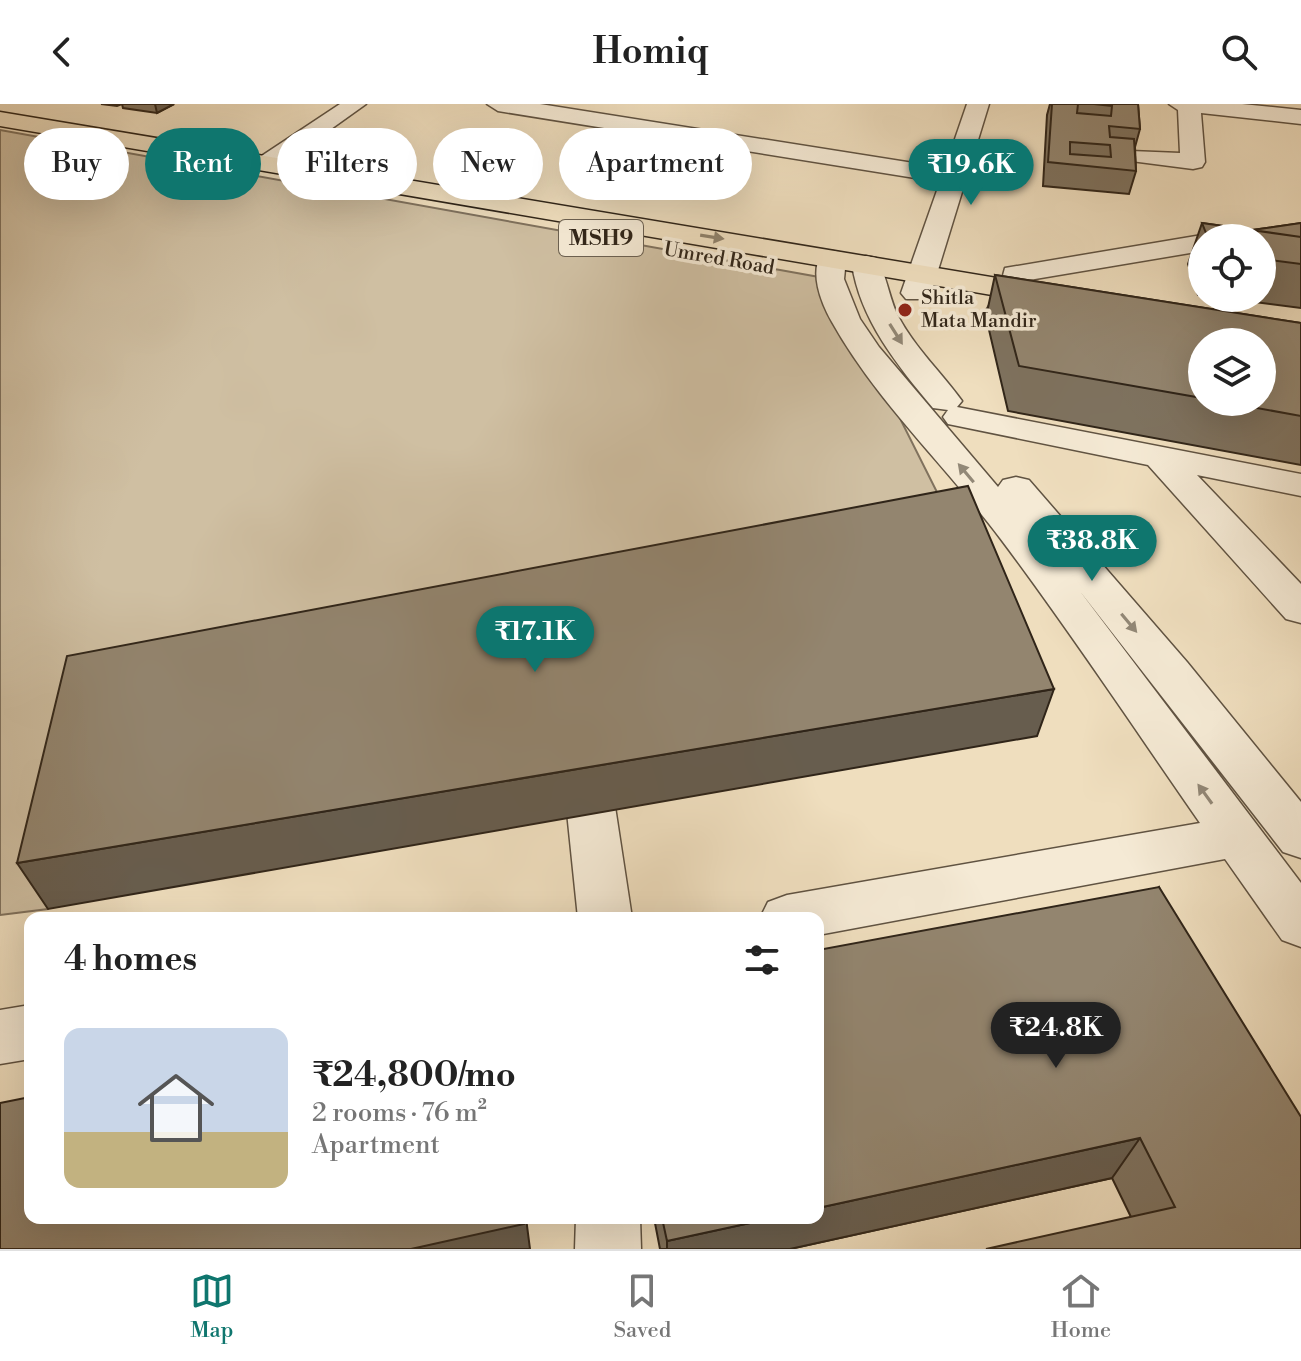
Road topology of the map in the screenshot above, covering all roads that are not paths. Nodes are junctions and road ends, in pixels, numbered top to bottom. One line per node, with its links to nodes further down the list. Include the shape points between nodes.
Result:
1 (355, 104): 11 (street)
2 (498, 104): 12 (street)
3 (978, 104): 12 (street)
4 (1180, 104): 5 (street)
5 (1189, 105): 6 (street); 10 (street, via 1193,162)
6 (1260, 108): 7 (street)
7 (1301, 117)
8 (0, 119): 11 (main road)
9 (0, 130): 13 (main road, Umred Road / MSH9)
10 (1139, 156)
11 (266, 164): 13 (main road)
12 (955, 177): 18 (street)
13 (572, 223): 17 (main road, Umred Road / MSH9)
14 (1188, 245): 15 (street)
15 (1150, 251): 16 (street); 19 (street, via 1015,274)
16 (1188, 256)
17 (848, 272): 18 (main road, Umred Road / MSH9); 21 (street, one-way to 21, via 918,370); 24 (street, one-way to 17, via 867,353 845,319)
18 (920, 283): 19 (main road, Umred Road / MSH9)
19 (1008, 299): 20 (main road, Umred Road / MSH9)
20 (1070, 310)
21 (960, 417): 22 (street); 29 (street, one-way to 29)
22 (1161, 458): 23 (street); 26 (street)
23 (1301, 485)
24 (999, 512): 25 (street); 28 (street, one-way to 24)
25 (952, 520)
26 (1301, 609)
27 (578, 707): 30 (street)
28 (1236, 837): 31 (street); 32 (street)
29 (1301, 838)
30 (604, 912)
31 (820, 912)
32 (1301, 924)
33 (24, 1033): 34 (street)
34 (0, 1037)
35 (608, 1224): 36 (street)
36 (608, 1249)

